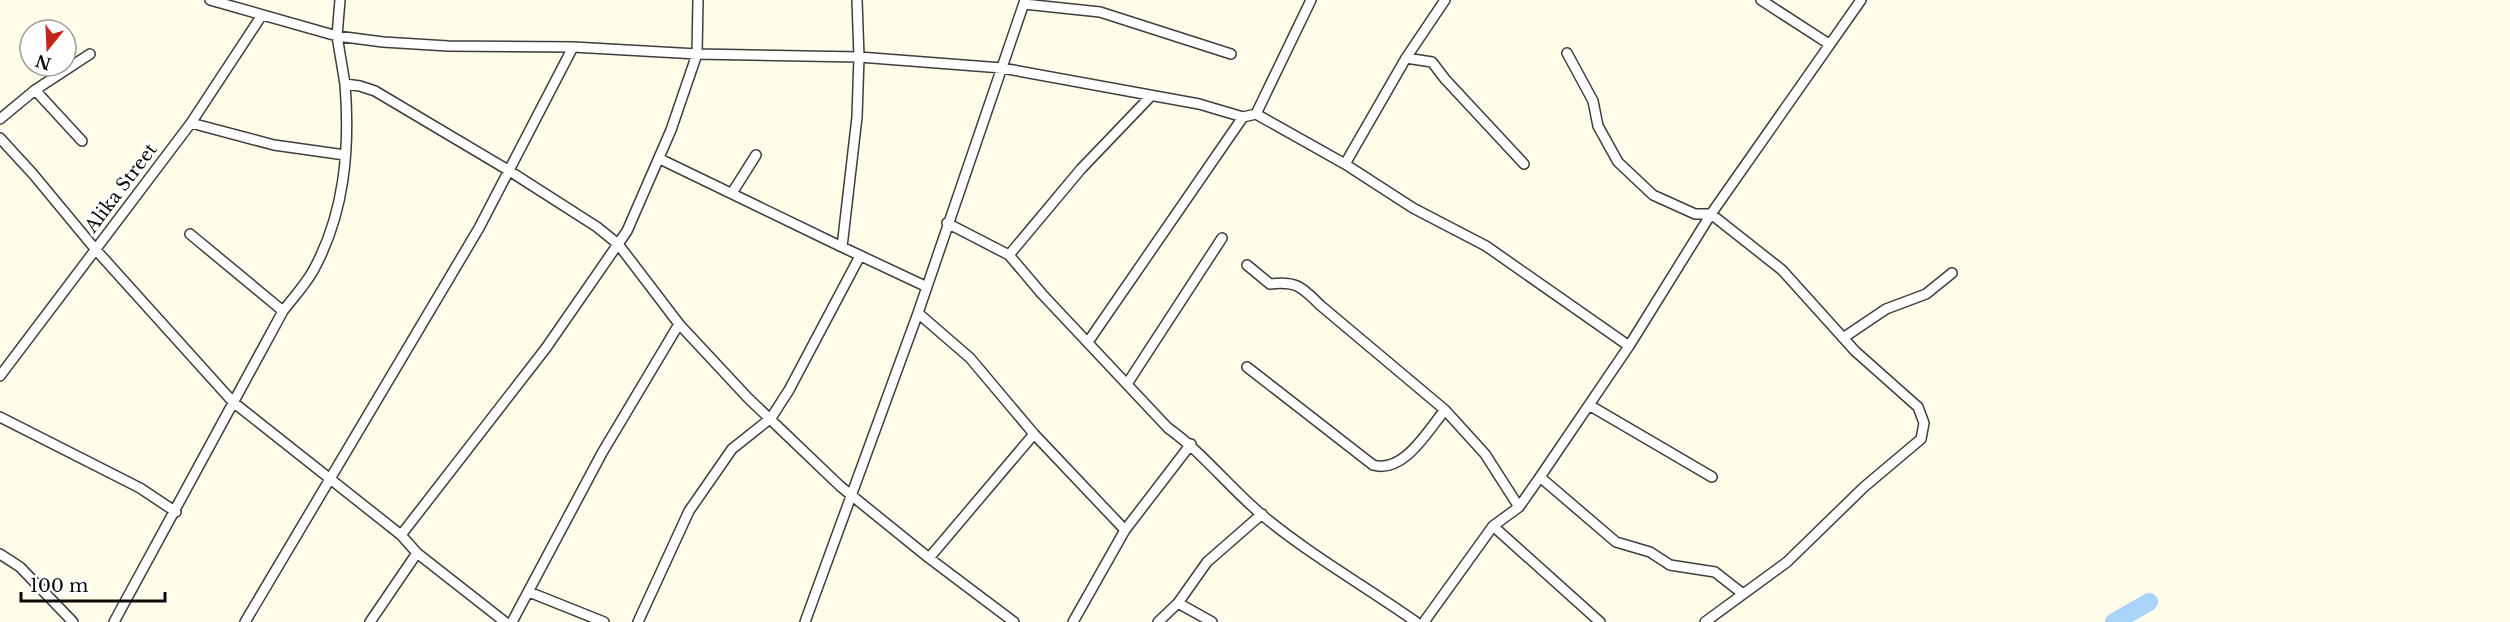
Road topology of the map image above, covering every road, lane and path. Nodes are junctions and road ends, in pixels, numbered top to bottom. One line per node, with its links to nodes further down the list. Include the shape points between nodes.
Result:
1 (210, 0): 10 (street)
2 (340, 0): 11 (street)
3 (698, 0): 16 (street)
4 (857, 0): 18 (street)
5 (1311, 0): 24 (street)
6 (1445, 0): 19 (street)
7 (1761, 0): 12 (street)
8 (1862, 0): 12 (street)
9 (1024, 2): 17 (street, via 1100,12); 20 (street)
10 (262, 15): 11 (street); 27 (street, Alika Street)
11 (337, 36): 13 (street, via 448,46); 21 (street)
12 (1829, 44): 37 (street)
13 (573, 47): 16 (street); 35 (street)
14 (1567, 53): 37 (street, via 1593,101 1598,126 1618,162 1653,195 1695,214)
15 (90, 54): 22 (street)
16 (697, 54): 18 (street); 32 (street)
17 (1231, 54)
18 (859, 57): 20 (street); 42 (street, via 857,117)
19 (1407, 58): 33 (street); 34 (street, via 1432,62)
20 (1002, 68): 23 (street); 38 (street)
21 (345, 84): 30 (street); 35 (street, via 375,92)
22 (35, 90): 26 (street); 29 (street)
23 (1150, 97): 25 (street, via 1200,104); 44 (street, via 1081,169)
24 (1256, 114): 25 (street); 33 (street)
25 (1243, 117): 53 (street)
26 (0, 119)
27 (191, 123): 30 (street, via 274,145); 43 (street, Alika Street)
28 (0, 138): 43 (street)
29 (82, 141)
30 (345, 155): 49 (street, via 340,206 313,271)
31 (756, 155): 36 (street)
32 (660, 159): 36 (street); 41 (street)
33 (1346, 164): 54 (street, via 1413,208 1486,246)
34 (1524, 164)
35 (508, 170): 41 (street); 67 (street, via 479,228)
36 (732, 193): 42 (street)
37 (1711, 214): 52 (street, via 1782,270); 54 (street)
38 (947, 223): 44 (street); 48 (street)
39 (190, 234): 49 (street)
40 (1222, 238): 57 (street)
41 (618, 244): 51 (street); 74 (street, via 546,348)
42 (842, 247): 45 (street)
43 (96, 250): 56 (street, Alika Street); 58 (street)
44 (1009, 255): 53 (street)
45 (860, 256): 48 (street); 62 (street)
46 (1247, 265): 60 (street, via 1270,284 1286,282 1302,287)
47 (1952, 273): 52 (street, via 1926,294 1886,309)
48 (925, 286): 50 (street)
49 (283, 311): 58 (street)
50 (918, 313): 63 (street, via 970,358); 68 (street)
51 (679, 324): 62 (street); 78 (street, via 602,453)
52 (1843, 338): 79 (street, via 1918,407 1923,423 1921,439 1864,487 1787,562)
53 (1088, 342): 57 (street)
54 (1629, 346): 59 (street)
55 (1247, 367): 60 (street, via 1373,465 1383,468 1411,451)
56 (0, 376)
57 (1127, 384): 64 (street, via 1168,428)
58 (233, 402): 67 (street); 70 (street)
59 (1589, 405): 65 (street); 66 (street)
60 (1444, 410): 69 (street, via 1485,454)
61 (0, 417): 70 (street, via 140,488)
62 (771, 418): 68 (street); 88 (street, via 732,449 688,511)
63 (1034, 434): 73 (street); 77 (street)
64 (1191, 444): 71 (street); 73 (street)
65 (1540, 477): 69 (street); 79 (street, via 1616,542 1650,552 1670,565 1715,572)
66 (1712, 477)
67 (330, 480): 74 (street); 83 (street)
68 (852, 496): 77 (street); 89 (street)
69 (1519, 507): 72 (street)
70 (176, 512): 82 (street)
71 (1262, 514): 80 (street, via 1207,562); 94 (street)
72 (1493, 526): 95 (street); 96 (street)
73 (1125, 530): 91 (street)
74 (400, 535): 75 (street)
75 (417, 553): 84 (street); 85 (street)
76 (0, 554): 81 (street, via 20,567)
77 (929, 558): 90 (street)
78 (529, 592): 86 (street); 87 (street)
79 (1743, 594): 97 (street)
80 (1178, 603): 92 (street); 93 (street)
81 (73, 622)
82 (114, 622)
83 (245, 622)
84 (370, 622)
85 (505, 622)
86 (512, 622)
87 (604, 622)
88 (638, 622)
89 (805, 622)
90 (1014, 622)
91 (1073, 622)
92 (1158, 622)
93 (1212, 622)
94 (1416, 622)
95 (1424, 622)
96 (1600, 622)
97 (1705, 622)

